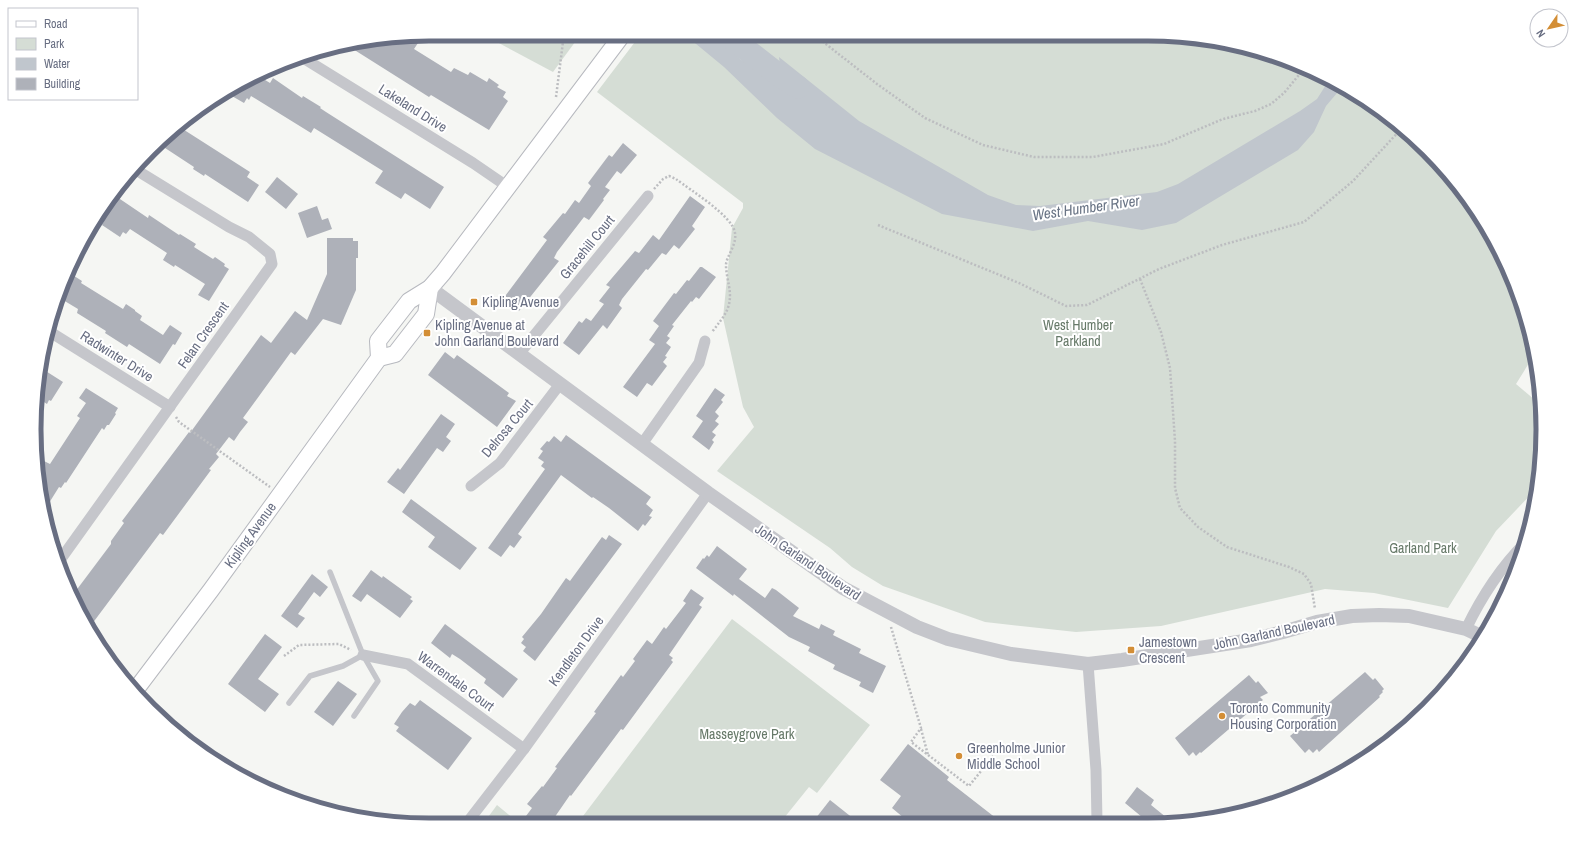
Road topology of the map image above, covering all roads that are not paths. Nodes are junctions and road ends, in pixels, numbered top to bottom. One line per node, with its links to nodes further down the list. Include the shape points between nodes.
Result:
1 (618, 41): 4 (main road)
2 (308, 61): 4 (street, Lakeland Drive, via 474,163)
3 (139, 171): 12 (street, Felan Crescent, via 249,237 270,254 272,264)
4 (508, 187): 6 (main road)
5 (648, 196): 9 (street, Gracehill Court)
6 (430, 288): 9 (street, John Garland Boulevard); 10 (main road, via 409,301 378,341); 10 (main road, via 426,314 395,354)
7 (53, 334): 12 (street, Radwinter Drive)
8 (705, 341): 13 (street, via 699,363)
9 (519, 354): 11 (street, John Garland Boulevard)
10 (379, 358): 23 (main road, Kipling Avenue)
11 (560, 384): 13 (street, John Garland Boulevard); 14 (street, Delrosa Court, via 500,463)
12 (170, 407): 17 (street, Felan Crescent)
13 (642, 444): 15 (street, John Garland Boulevard)
14 (471, 486)
15 (708, 493): 22 (street, John Garland Boulevard, via 843,588 917,627 948,639 1011,654); 26 (street, Kendleton Drive)
16 (1516, 552): 19 (street, via 1478,606)
17 (62, 554)
18 (330, 572): 21 (lane)
19 (1466, 629): 20 (street, John Garland Boulevard); 22 (street, John Garland Boulevard, via 1409,616 1352,616 1317,622 1251,640)
20 (1478, 634)
21 (363, 655): 24 (lane, via 344,666 310,676); 25 (lane, via 378,681); 26 (street, Warrendale Court, via 408,664)
22 (1088, 664): 28 (street)
23 (138, 687)
24 (289, 704)
25 (354, 716)
26 (524, 749): 27 (street, Kendleton Drive)
27 (471, 818)
28 (1097, 818)

